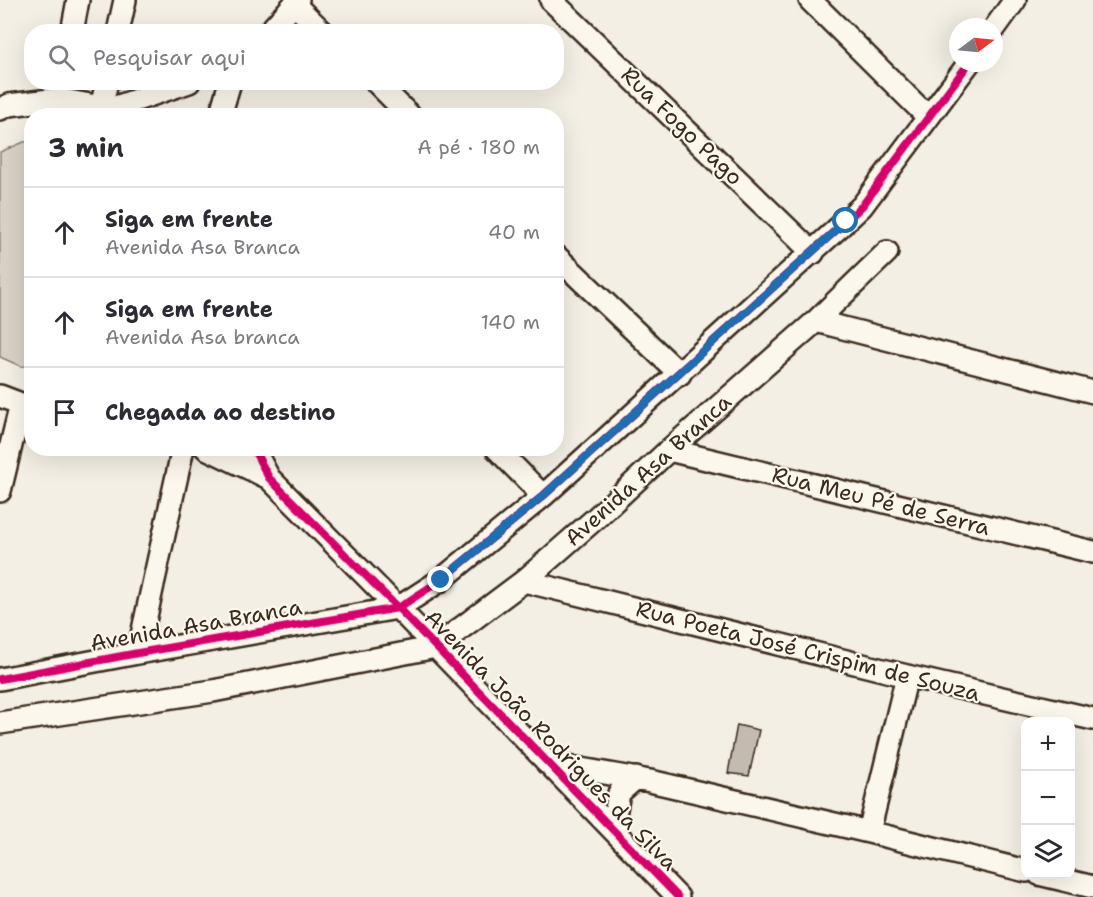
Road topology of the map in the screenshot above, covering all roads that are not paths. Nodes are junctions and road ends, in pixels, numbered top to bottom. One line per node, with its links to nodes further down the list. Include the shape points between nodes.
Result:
1 (78, 0): 8 (street)
2 (125, 0): 9 (street)
3 (550, 0): 26 (street, Rua Fogo Pago)
4 (810, 0): 24 (street)
5 (1015, 0): 7 (street)
6 (297, 2): 10 (street); 11 (street)
7 (1002, 18)
8 (74, 24)
9 (120, 24)
10 (276, 24)
11 (316, 24)
12 (962, 72): 24 (street)
13 (108, 90): 19 (street)
14 (167, 90): 20 (street)
15 (228, 90): 21 (street)
16 (384, 90): 22 (street)
17 (60, 91): 18 (street); 23 (street)
18 (102, 108)
19 (109, 108)
20 (117, 108)
21 (222, 108)
22 (402, 108)
23 (0, 109)
24 (928, 117): 26 (street, via 862,206)
25 (887, 252): 28 (street, Avenida Asa Branca)
26 (813, 253): 29 (street)
27 (564, 264): 29 (street)
28 (816, 321): 30 (street); 34 (street, Avenida Asa Branca)
29 (680, 374): 41 (street)
30 (1093, 392)
31 (0, 396): 32 (street)
32 (24, 404)
33 (24, 412): 40 (street)
34 (669, 450): 42 (street, Rua Meu Pé de Serra); 43 (street, Avenida Asa Branca)
35 (181, 456): 46 (street)
36 (223, 456): 39 (street, Avenida João Rodrigues da Silva)
37 (257, 456): 39 (street, Avenida João Rodrigues da Silva)
38 (504, 456): 41 (street)
39 (269, 478): 44 (street, Avenida João Rodrigues da Silva)
40 (0, 491)
41 (543, 496): 44 (street, via 441,580)
42 (1093, 552)
43 (524, 581): 45 (street, Avenida Asa Branca); 47 (street, Rua Poeta José Crispim de Souza)
44 (398, 608): 45 (street, Avenida João Rodrigues da Silva); 46 (street, Avenida Asa Branca)
45 (436, 647): 50 (street, Avenida Asa Branca, via 213,691); 51 (street, Avenida João Rodrigues da Silva)
46 (138, 653): 48 (street, Avenida Asa Branca)
47 (907, 676): 49 (street, Rua Poeta José Crispim de Souza); 53 (street)
48 (0, 679)
49 (1093, 719)
50 (0, 723)
51 (547, 763): 52 (street); 54 (street, Avenida João Rodrigues da Silva)
52 (636, 778): 53 (street); 54 (street, via 619,793 615,815)
53 (868, 832): 55 (street)
54 (618, 835): 58 (street, Avenida João Rodrigues da Silva)
55 (1021, 870)
56 (1060, 879): 57 (street)
57 (1093, 887)
58 (678, 897)

